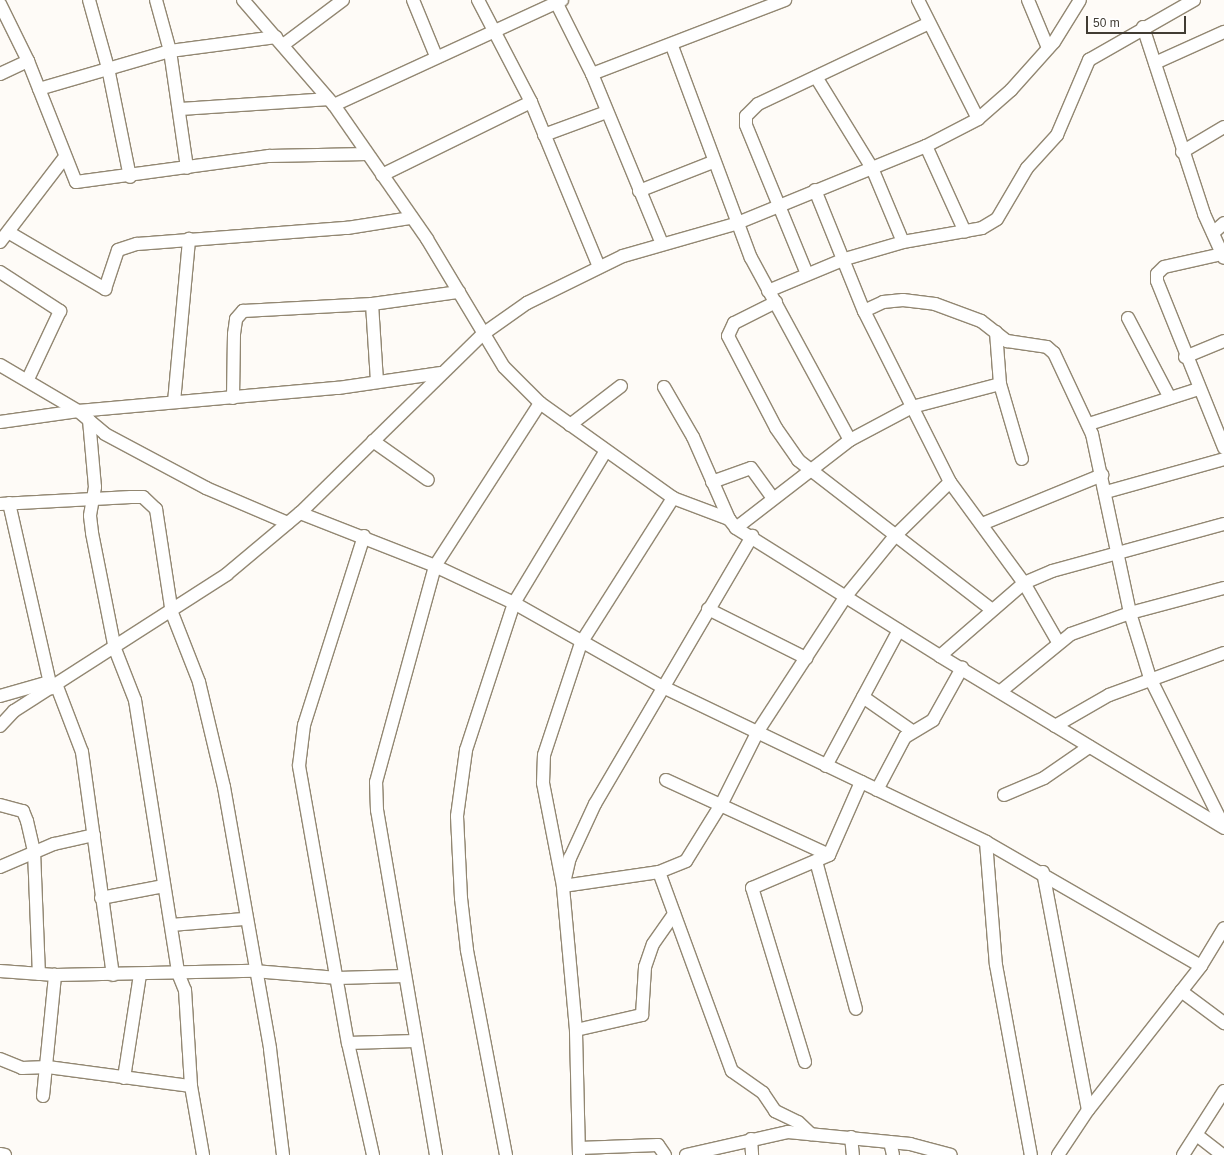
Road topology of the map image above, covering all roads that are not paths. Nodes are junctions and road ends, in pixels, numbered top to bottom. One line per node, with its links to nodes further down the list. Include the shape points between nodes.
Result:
1 (89, 0): 26 (street)
2 (156, 0): 22 (street)
3 (243, 0): 19 (street)
4 (343, 0): 19 (street)
5 (413, 0): 23 (street)
6 (478, 0): 17 (street)
7 (785, 0): 14 (street)
8 (918, 0): 15 (street)
9 (1028, 0): 21 (street)
10 (1080, 0): 21 (street)
11 (1194, 0): 16 (street)
12 (558, 1): 17 (street); 28 (street)
13 (0, 4): 24 (street)
14 (761, 5): 20 (street)
15 (929, 23): 29 (street); 35 (street)
16 (1143, 28): 25 (street); 53 (street, via 1089,60 1056,135 1027,168 1008,206 997,220)
17 (495, 31): 23 (street); 32 (street)
18 (1224, 32): 25 (street)
19 (280, 41): 22 (street); 31 (street)
20 (672, 46): 28 (street); 42 (street)
21 (1048, 48): 35 (street, via 1011,90)
22 (170, 51): 26 (street); 33 (street)
23 (436, 56): 31 (street)
24 (28, 61): 27 (street); 30 (street)
25 (1155, 64): 39 (street)
26 (108, 68): 30 (street); 46 (street)
27 (0, 74)
28 (592, 74): 34 (street)
29 (816, 77): 44 (street); 49 (street, via 758,104 746,116)
30 (39, 89): 41 (street)
31 (331, 102): 33 (street); 40 (street)
32 (531, 102): 37 (street); 45 (street)
33 (179, 109): 43 (street)
34 (607, 112): 37 (street); 48 (street)
35 (978, 119): 38 (street)
36 (1224, 128): 39 (street)
37 (544, 135): 61 (street)
38 (926, 146): 44 (street); 53 (street)
39 (1182, 152): 54 (street)
40 (367, 154): 43 (street, via 269,156); 45 (street)
41 (65, 157): 46 (street, via 76,182); 55 (street)
42 (713, 162): 48 (street); 52 (street)
43 (187, 168): 46 (street)
44 (872, 168): 47 (street); 57 (street)
45 (382, 175): 50 (street)
46 (130, 177)
47 (815, 190): 49 (street); 60 (street)
48 (639, 191): 58 (street)
49 (781, 205): 52 (street); 63 (street)
50 (411, 218): 56 (street, via 347,228); 65 (street)
51 (1224, 223): 54 (street)
52 (735, 224): 58 (street); 64 (street)
53 (964, 232): 57 (street)
54 (1213, 233): 59 (street)
55 (4, 237): 56 (street, via 105,289 115,255 122,248)
56 (189, 239): 84 (street)
57 (903, 242): 60 (street)
58 (662, 244): 61 (street)
59 (1223, 256): 73 (street, via 1174,263 1157,274 1160,295)
60 (844, 259): 63 (street); 68 (street)
61 (599, 267): 71 (street, via 527,303)
62 (0, 272): 76 (street, via 60,311)
63 (807, 274): 64 (street)
64 (768, 291): 66 (street)
65 (459, 292): 67 (street); 71 (street)
66 (776, 302): 92 (street); 98 (street, via 734,323 728,336 776,428 798,460)
67 (372, 304): 77 (street); 82 (street, via 242,311 236,319 234,334)
68 (864, 311): 70 (street, via 883,302 904,300 935,304 981,321); 86 (street)
69 (1128, 318): 83 (street)
70 (996, 332): 78 (street); 90 (street, via 1007,341 1051,349)
71 (483, 334): 75 (street); 85 (street, via 504,367)
72 (1224, 341): 73 (street)
73 (1184, 357): 81 (street)
74 (0, 365): 76 (street)
75 (441, 373): 77 (street); 93 (street)
76 (28, 379): 87 (street)
77 (377, 382): 82 (street)
78 (1000, 384): 86 (street); 96 (street)
79 (621, 386): 91 (street)
80 (664, 387): 101 (street, via 693,437)
81 (1199, 389): 83 (street); 94 (street)
82 (233, 398): 84 (street)
83 (1170, 398): 90 (street)
84 (174, 402): 87 (street)
85 (540, 403): 91 (street); 117 (street)
86 (912, 407): 92 (street); 102 (street)
87 (78, 411): 88 (street); 89 (street)
88 (89, 420): 104 (street, via 95,487); 109 (street, via 104,434 206,488)
89 (0, 422)
90 (1089, 424): 99 (street)
91 (570, 425): 95 (street)
92 (850, 440): 98 (street)
93 (373, 441): 100 (street); 108 (street)
94 (1224, 448)
95 (605, 452): 105 (street); 121 (street)
96 (1022, 459)
97 (1224, 459): 103 (street)
98 (810, 469): 106 (street); 115 (street)
99 (1102, 475): 103 (street); 111 (street)
100 (428, 480)
101 (712, 482): 106 (street, via 751,468); 110 (street)
102 (950, 482): 111 (street); 115 (street)
103 (1106, 492): 116 (street)
104 (92, 498): 107 (street); 124 (street, via 143,497 156,509); 129 (street, via 92,533)
105 (673, 498): 110 (street); 128 (street)
106 (773, 498): 110 (street)
107 (5, 504): 135 (street)
108 (300, 512): 109 (street); 113 (street)
109 (288, 523): 124 (street, via 227,574)
110 (732, 523): 114 (street)
111 (982, 524): 118 (street)
112 (1224, 524): 116 (street)
113 (364, 536): 117 (street); 177 (street, via 304,725 299,766)
114 (752, 536): 120 (street); 122 (street)
115 (896, 536): 120 (street); 123 (street)
116 (1118, 553): 118 (street, via 1052,571); 125 (street)
117 (435, 566): 121 (street); 176 (street, via 376,782 377,810)
118 (1024, 583): 123 (street); 127 (street)
119 (1224, 588): 125 (street)
120 (846, 596): 126 (street); 132 (street)
121 (514, 603): 128 (street); 205 (street, via 466,750 458,816 467,950)
122 (708, 609): 132 (street); 136 (street)
123 (992, 610): 131 (street)
124 (172, 612): 129 (street); 165 (street, via 211,722)
125 (1130, 613): 127 (street); 134 (street)
126 (899, 630): 131 (street); 139 (street)
127 (1058, 642): 137 (street)
128 (582, 643): 136 (street); 162 (street, via 544,755 543,783)
129 (115, 649): 135 (street); 161 (street, via 135,700)
130 (1224, 654): 134 (street)
131 (940, 656): 133 (street)
132 (806, 658): 142 (street)
133 (962, 668): 137 (street); 143 (street, via 933,720)
134 (1150, 678): 141 (street, via 1084,708); 152 (street)
135 (52, 685): 138 (street); 140 (street, via 14,711); 153 (street, via 82,752)
136 (661, 686): 142 (street); 162 (street, via 583,828)
137 (1001, 691): 141 (street)
138 (0, 696)
139 (863, 697): 143 (street); 145 (street)
140 (0, 726)
141 (1055, 726): 144 (street)
142 (758, 731): 145 (street); 150 (street)
143 (912, 731): 148 (street, via 905,737)
144 (1089, 747): 149 (street, via 1044,778); 152 (street)
145 (826, 766): 147 (street)
146 (666, 780): 150 (street)
147 (861, 782): 148 (street); 156 (street)
148 (877, 790): 154 (street)
149 (1004, 795)
150 (722, 803): 156 (street); 159 (street, via 686,861)
151 (0, 805): 155 (street, via 23,812)
152 (1224, 827)
153 (94, 835): 155 (street); 163 (street)
154 (986, 842): 160 (street); 212 (street, via 996,965)
155 (34, 851): 158 (street); 172 (street)
156 (829, 855): 157 (street)
157 (816, 861): 179 (street); 185 (street, via 752,888)
158 (0, 867)
159 (659, 872): 162 (street); 164 (street)
160 (1043, 872): 168 (street); 191 (street)
161 (164, 886): 163 (street); 166 (street)
162 (563, 886): 181 (street)
163 (101, 898): 174 (street)
164 (674, 914): 181 (street, via 653,944 645,967 642,1015); 192 (street, via 732,1071 762,1093 775,1112 798,1122)
165 (244, 919): 166 (street); 170 (street)
166 (171, 925): 171 (street)
167 (1224, 928): 168 (street)
168 (1201, 966): 178 (street)
169 (0, 971): 172 (street)
170 (254, 972): 171 (street); 177 (street); 202 (street, via 270,1049)
171 (178, 973): 175 (street); 188 (street, via 187,1004)
172 (39, 974): 173 (street)
173 (55, 975): 174 (street); 186 (street)
174 (113, 975): 175 (street)
175 (140, 976): 187 (street)
176 (404, 976): 177 (street); 182 (street)
177 (338, 978): 183 (street)
178 (1181, 991): 180 (street); 191 (street)
179 (856, 1009)
180 (1224, 1023)
181 (576, 1030): 197 (street)
182 (415, 1041): 183 (street); 204 (street)
183 (348, 1043): 203 (street)
184 (0, 1059): 186 (street, via 22,1068)
185 (805, 1062)
186 (48, 1067): 187 (street); 190 (street)
187 (124, 1078): 188 (street)
188 (191, 1086): 201 (street)
189 (1224, 1091): 193 (street)
190 (43, 1096)
191 (1088, 1110): 199 (street)
192 (811, 1134): 194 (street); 195 (street, via 788,1132)
193 (1198, 1136): 213 (street); 214 (street)
194 (851, 1137): 196 (street); 209 (street)
195 (751, 1139): 207 (street); 208 (street)
196 (890, 1142): 210 (street); 211 (street, via 928,1147)
197 (578, 1153): 206 (street, via 658,1145)
198 (0, 1154): 200 (street)
199 (1062, 1154)
200 (6, 1155)
201 (203, 1155)
202 (283, 1155)
203 (373, 1155)
204 (436, 1155)
205 (506, 1155)
206 (665, 1155)
207 (686, 1155)
208 (752, 1155)
209 (853, 1155)
210 (893, 1155)
211 (950, 1155)
212 (1032, 1155)
213 (1183, 1155)
214 (1222, 1155)

